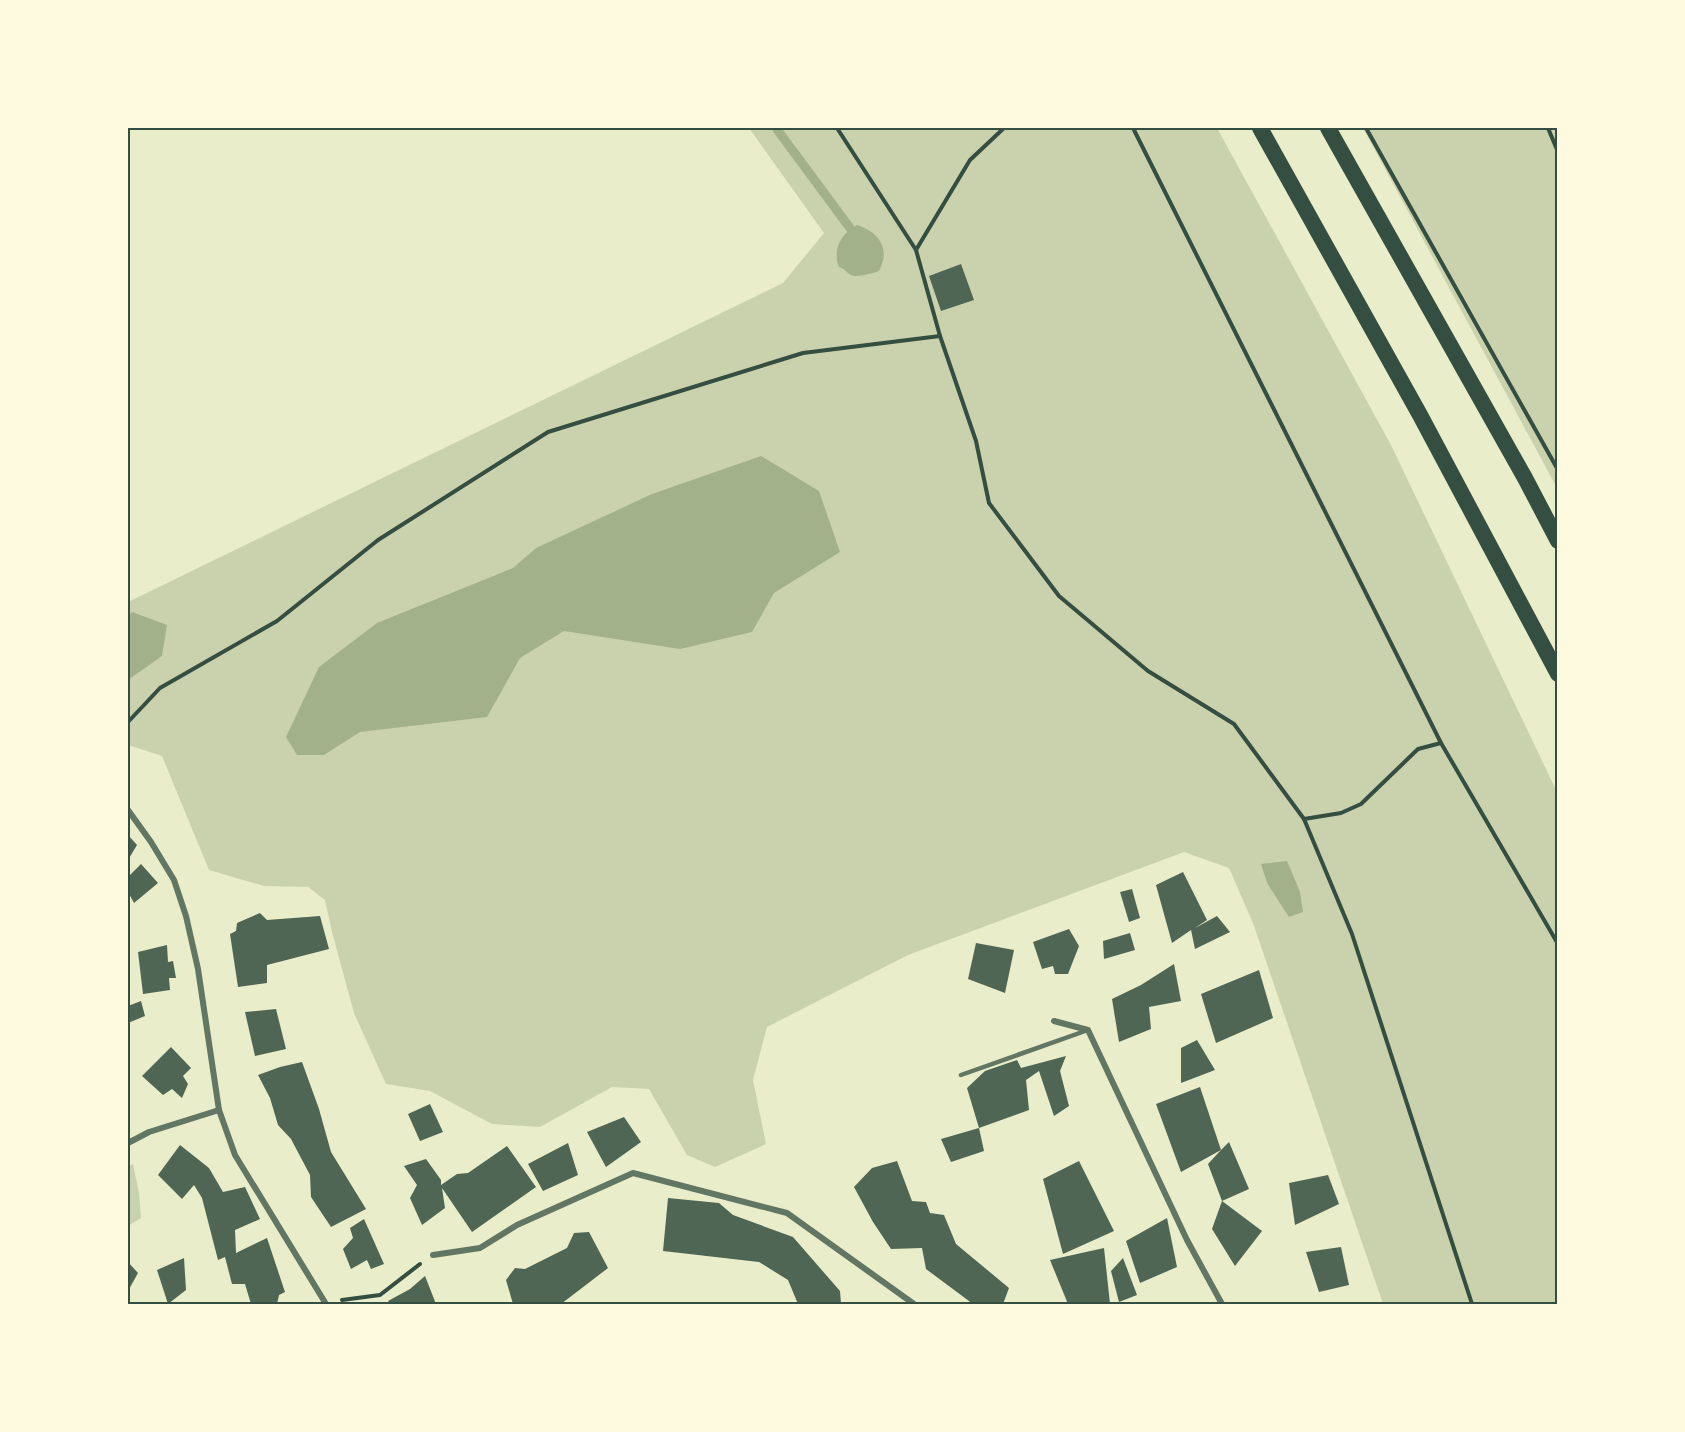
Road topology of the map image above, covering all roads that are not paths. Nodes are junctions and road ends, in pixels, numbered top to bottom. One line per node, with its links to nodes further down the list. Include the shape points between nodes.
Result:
1 (1260, 128): 4 (highway, via 1420,415)
2 (1328, 128): 3 (highway)
3 (1557, 541)
4 (1557, 674)
5 (128, 810): 9 (street, via 174,880 186,916)
6 (1054, 1021): 7 (street)
7 (1088, 1030): 8 (lane); 14 (street)
8 (961, 1074)
9 (219, 1110): 10 (street, via 149,1131); 12 (street, via 236,1155)
10 (128, 1143)
11 (433, 1255): 13 (street, via 480,1248 517,1226 633,1173 787,1213)
12 (325, 1303)
13 (914, 1305)
14 (1222, 1305)

